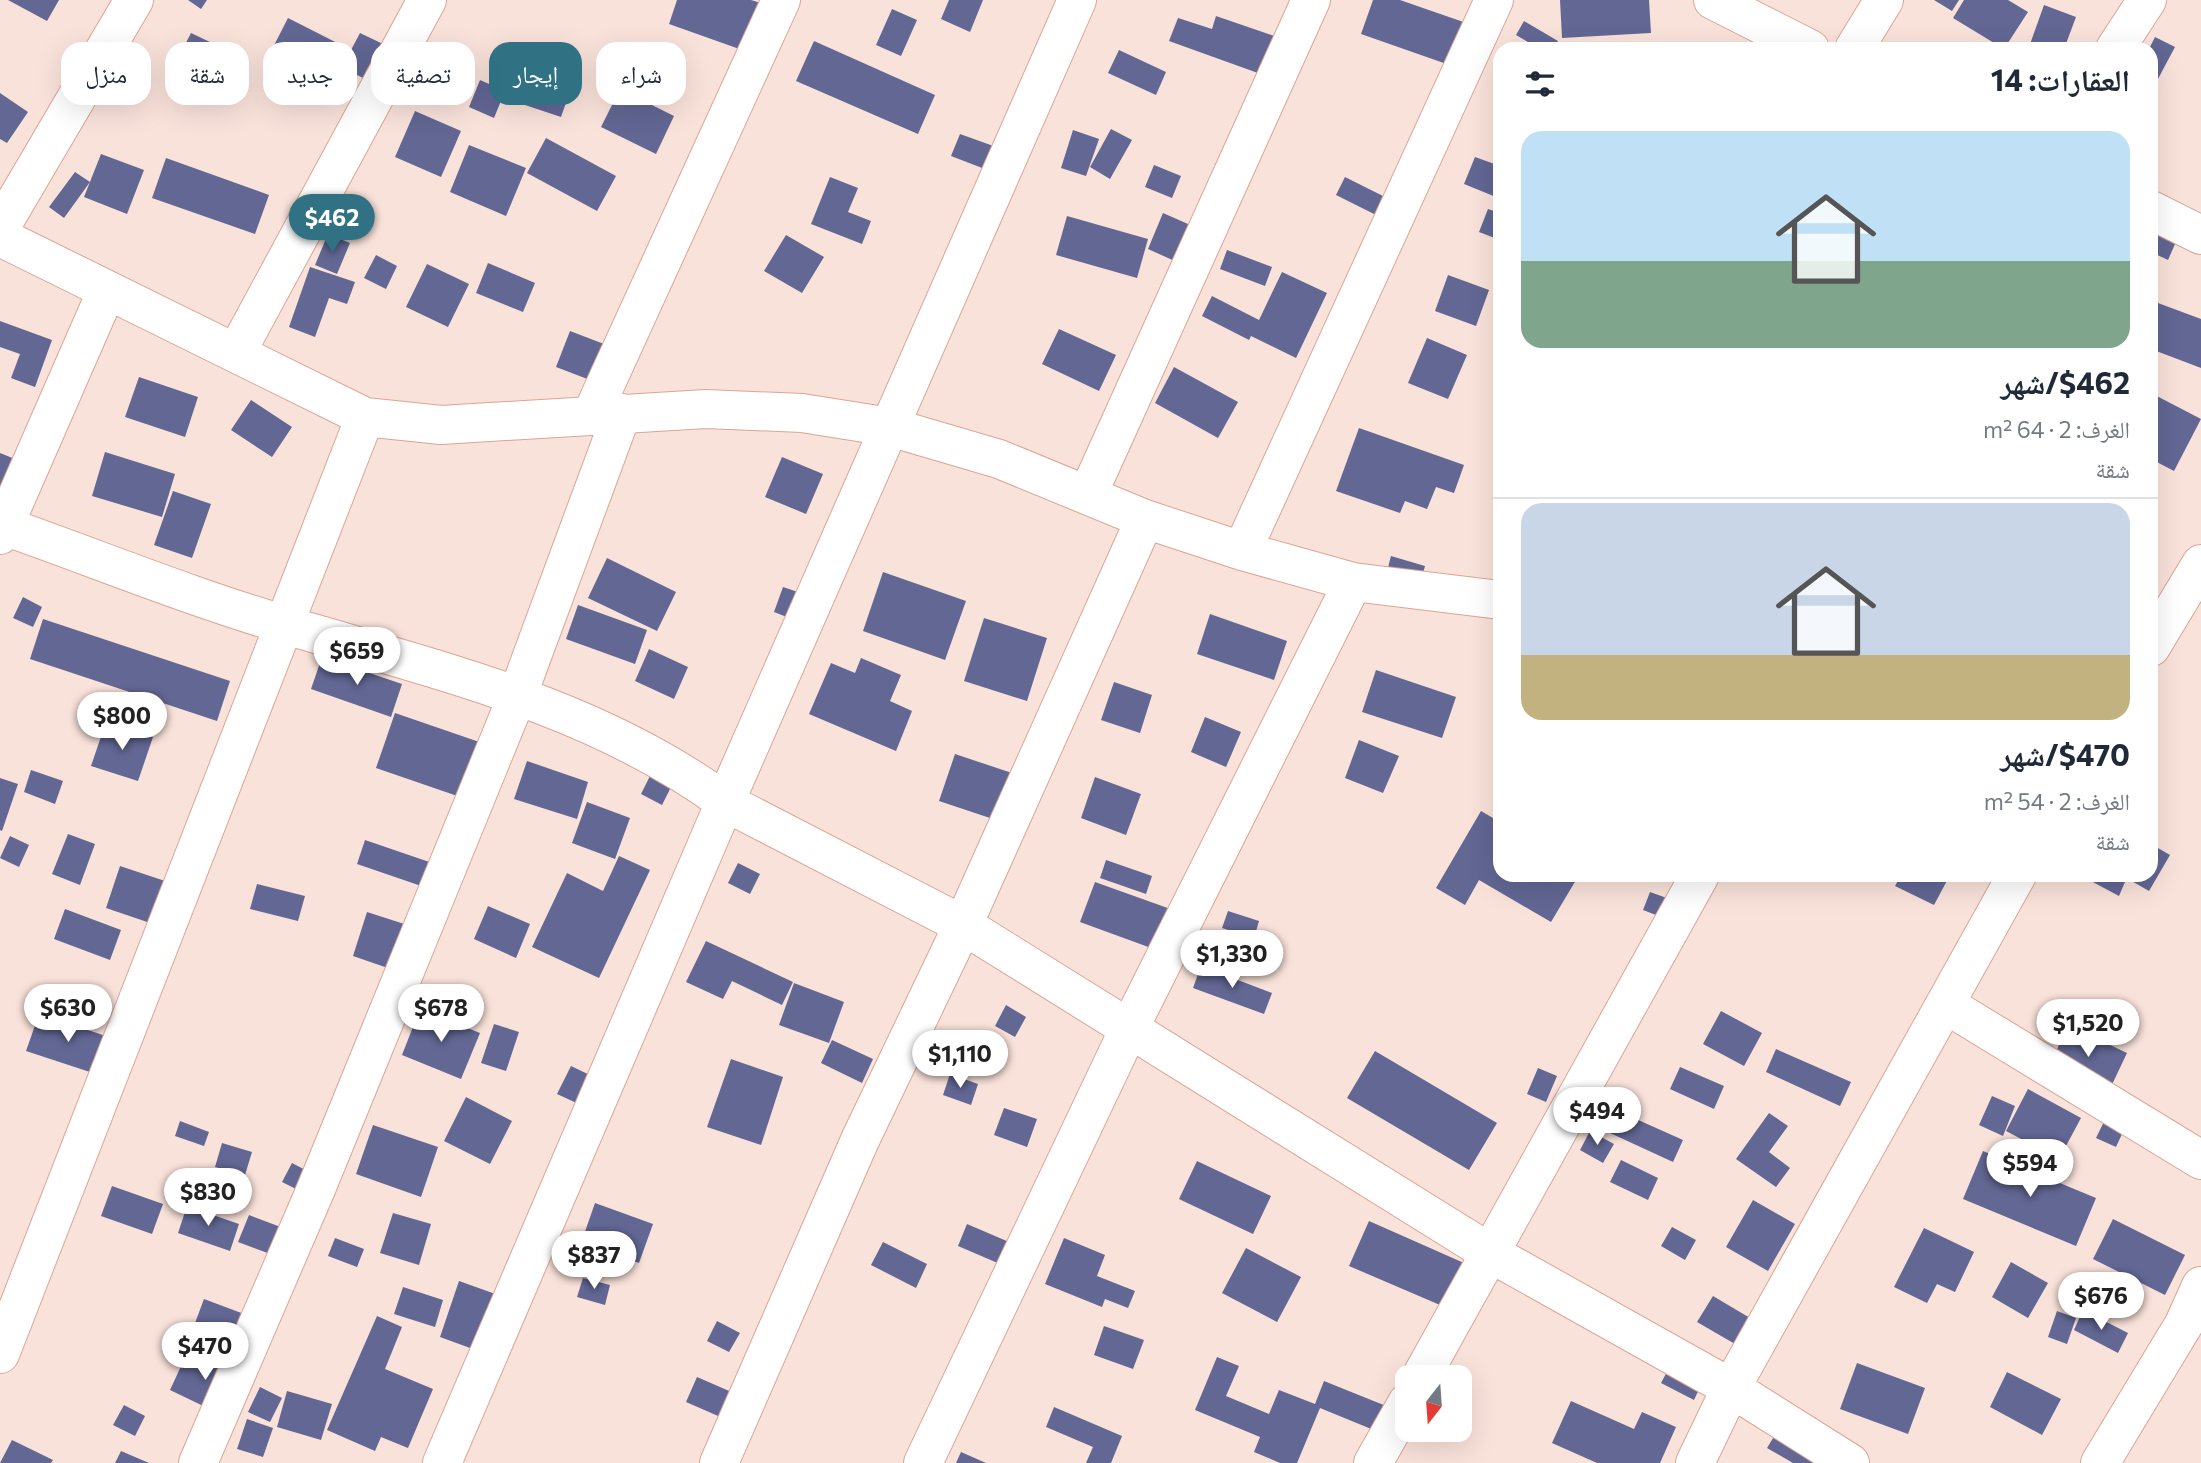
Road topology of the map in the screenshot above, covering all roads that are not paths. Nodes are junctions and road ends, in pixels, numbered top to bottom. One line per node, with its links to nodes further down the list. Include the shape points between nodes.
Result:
1 (134, 0): 14 (street)
2 (426, 0): 18 (street)
3 (781, 0): 19 (street)
4 (1077, 0): 21 (street)
5 (1311, 0): 22 (street)
6 (1494, 0): 25 (street)
7 (1713, 0): 10 (street)
8 (1884, 0): 11 (street)
9 (2147, 0): 12 (street)
10 (1796, 42)
11 (1858, 42)
12 (2120, 42)
13 (2158, 214): 15 (street)
14 (0, 228)
15 (2201, 235)
16 (0, 237): 17 (street)
17 (107, 290): 18 (street); 24 (street)
18 (236, 353): 20 (street)
19 (606, 415): 20 (street, via 441,425); 21 (street, via 706,409 802,413); 31 (street)
20 (365, 417): 29 (street)
21 (890, 427): 22 (street, via 999,459); 32 (street)
22 (1088, 494): 23 (street)
23 (1145, 519): 25 (street); 35 (street)
24 (2, 530): 29 (street)
25 (1242, 551): 27 (street)
26 (2201, 564): 30 (street)
27 (1353, 582): 28 (street); 37 (street)
28 (1493, 599)
29 (286, 625): 31 (street); 41 (street)
30 (2158, 635)
31 (518, 694): 32 (street, via 615,735 690,776); 45 (street, via 316,1189)
32 (725, 802): 35 (street); 46 (street)
33 (1696, 882): 39 (street)
34 (2013, 882): 36 (street)
35 (963, 925): 37 (street); 47 (street, via 860,1140)
36 (1945, 1004): 38 (street); 43 (street)
37 (1129, 1029): 39 (street); 48 (street)
38 (2201, 1160)
39 (1490, 1253): 42 (street); 43 (street)
40 (2201, 1286): 52 (street, via 2184,1324)
41 (0, 1354)
42 (1428, 1365)
43 (1731, 1388): 50 (street); 51 (street)
44 (1395, 1424): 49 (street)
45 (198, 1463)
46 (442, 1463)
47 (719, 1463)
48 (923, 1463)
49 (1373, 1463)
50 (1695, 1463)
51 (1850, 1463)
52 (2100, 1463)

